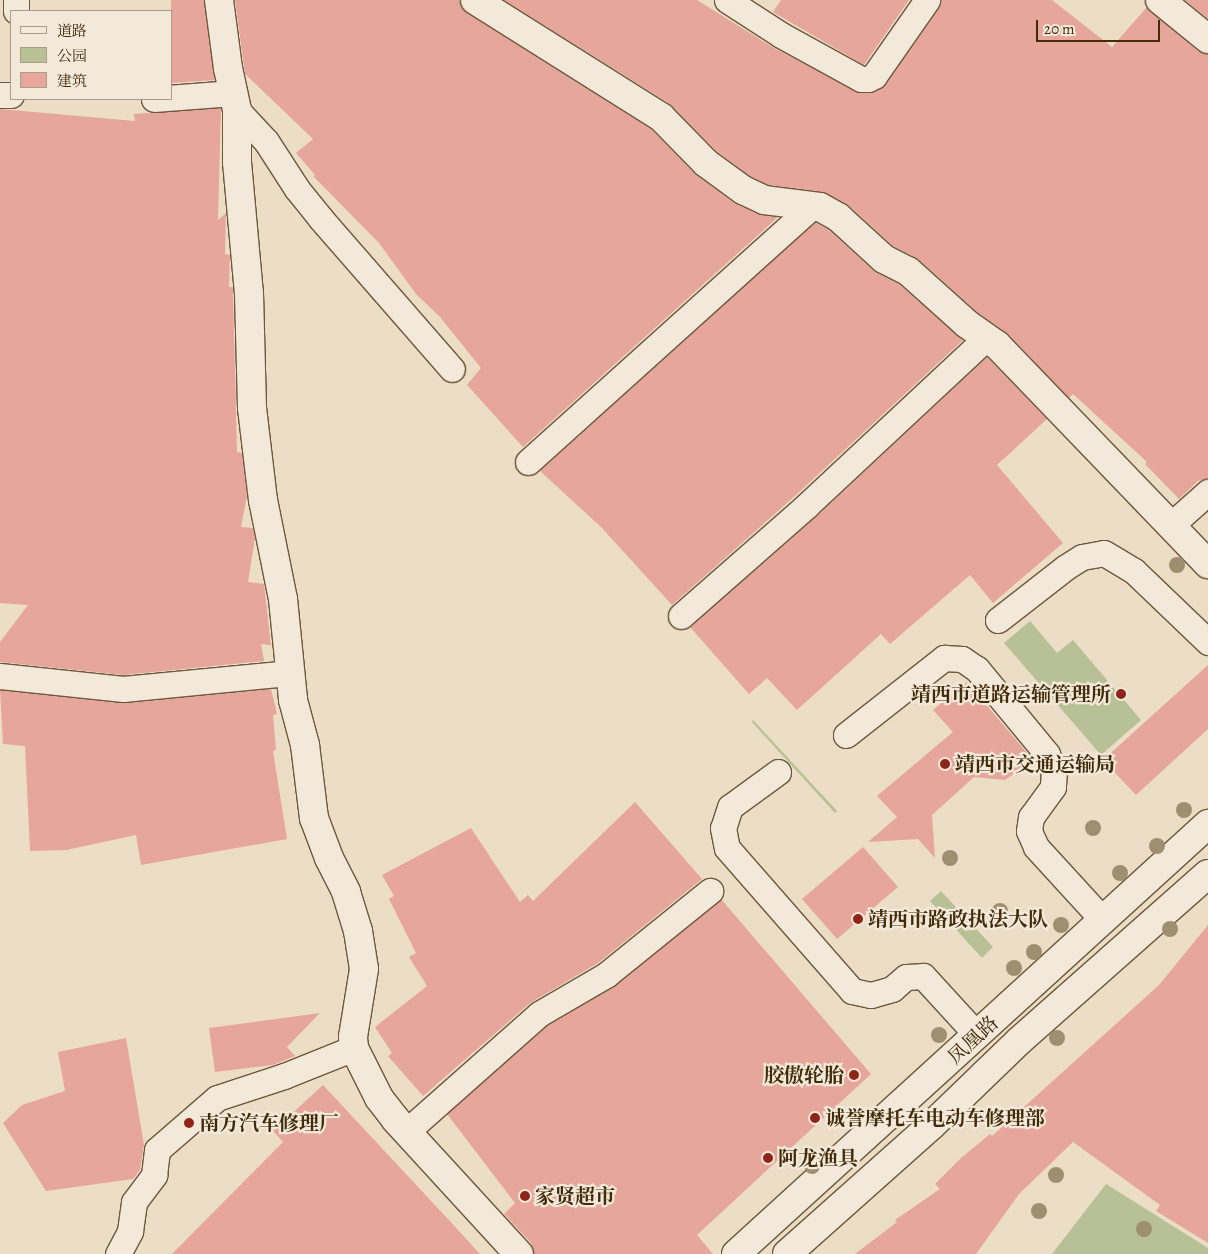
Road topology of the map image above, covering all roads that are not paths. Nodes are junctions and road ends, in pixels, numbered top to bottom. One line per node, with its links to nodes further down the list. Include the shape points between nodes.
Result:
1 (219, 0): 8 (street)
2 (475, 0): 9 (street, via 661,117 706,163 743,190 764,200)
3 (727, 0): 4 (lane, via 862,79 874,76)
4 (927, 0)
5 (1160, 0): 6 (street)
6 (1208, 39)
7 (172, 99): 8 (lane)
8 (235, 101): 11 (lane, via 321,219); 19 (street, via 249,293 252,408 263,500 283,599)
9 (810, 207): 10 (street, via 820,207 838,217 884,259 908,271); 12 (lane)
10 (986, 338): 14 (street, via 1033,378); 16 (lane, via 806,506)
11 (452, 369)
12 (528, 462)
13 (1208, 492): 14 (lane)
14 (1171, 525): 15 (street)
15 (1208, 564)
16 (681, 616)
17 (998, 620): 18 (lane, via 1066,567 1082,557 1104,553 1134,571)
18 (1208, 642)
19 (290, 673): 20 (lane, via 123,690); 28 (street, via 314,818 346,892 358,931 364,969)
20 (0, 676)
21 (846, 735): 26 (lane, via 944,658 962,659 977,669 1047,754 1054,771 1053,787 1031,817 1029,831 1036,847)
22 (778, 772): 27 (lane, via 730,807 723,828 727,848 852,991 871,995 892,989 906,977 923,976)
23 (1208, 824): 26 (street, 凤凰路)
24 (1208, 874): 33 (street, 凤凰路)
25 (710, 890): 29 (lane, via 606,975 539,1014)
26 (1102, 920): 27 (street, 凤凰路)
27 (977, 1035): 32 (street, 凤凰路)
28 (354, 1048): 29 (street, via 379,1098); 30 (lane, via 217,1098 157,1150 154,1175 134,1202 130,1231)
29 (408, 1130): 31 (street)
30 (118, 1254)
31 (519, 1254)
32 (736, 1254)
33 (786, 1254)

